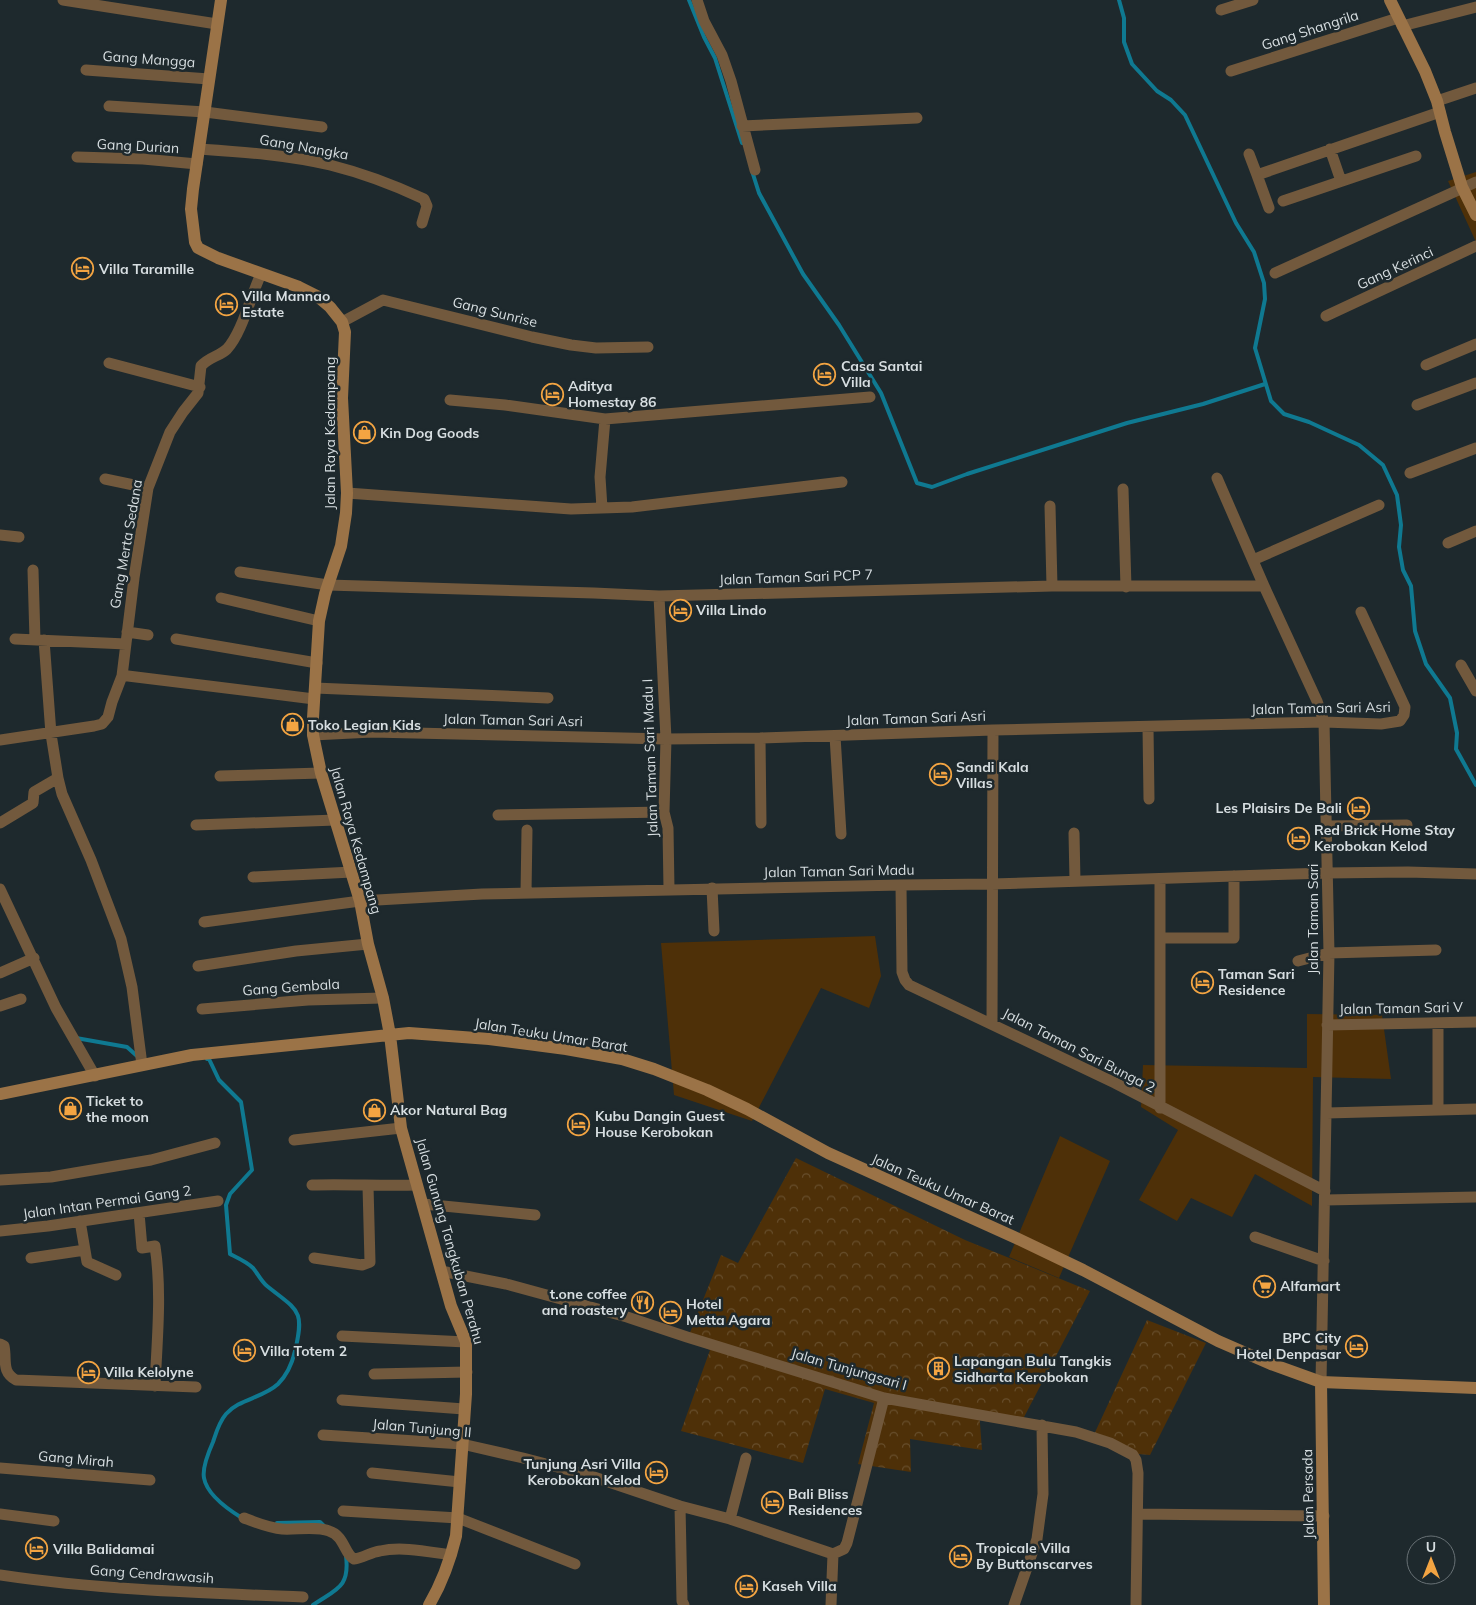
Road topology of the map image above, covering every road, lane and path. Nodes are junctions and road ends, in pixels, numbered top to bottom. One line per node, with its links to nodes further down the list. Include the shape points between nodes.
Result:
1 (63, 0): 9 (street)
2 (221, 0): 9 (street)
3 (697, 0): 18 (street, via 725,64)
4 (1253, 0): 7 (street)
5 (1390, 0): 8 (street)
6 (1476, 7): 8 (street, Gang Shangrila)
7 (1221, 10)
8 (1400, 22): 11 (street, Gang Shangrila); 15 (street, via 1425,71)
9 (217, 24): 12 (street)
10 (86, 70): 12 (street, Gang Mangga)
11 (1231, 71)
12 (209, 79): 16 (street)
13 (1476, 88): 15 (street)
14 (109, 106): 16 (street)
15 (1438, 107): 21 (street); 30 (street)
16 (205, 112): 19 (street); 20 (street)
17 (917, 118): 18 (street)
18 (742, 126): 26 (street)
19 (322, 127)
20 (200, 149): 25 (street); 34 (street, Gang Nangka, via 307,161 355,172 426,200)
21 (1330, 149): 27 (street); 28 (street)
22 (1249, 154): 27 (street)
23 (1416, 156): 28 (street)
24 (77, 157): 25 (street, Gang Durian)
25 (197, 164): 36 (street, via 191,209 198,248)
26 (755, 170)
27 (1256, 174): 32 (street)
28 (1341, 180): 31 (street)
29 (1476, 182): 30 (street)
30 (1462, 187): 33 (street); 37 (street)
31 (1283, 201)
32 (1269, 208)
33 (1476, 215)
34 (422, 223)
35 (1476, 246): 38 (street, Gang Kerinci)
36 (261, 274): 39 (street, via 317,296); 45 (street, Gang Merta Sedana, via 234,340 225,351 202,366)
37 (1275, 274)
38 (1326, 316)
39 (342, 322): 41 (street, Gang Sunrise, via 383,300 571,345); 57 (street, Jalan Raya Kedampang)
40 (1476, 344): 43 (street)
41 (648, 347)
42 (109, 363): 45 (street)
43 (1426, 365)
44 (1476, 383): 48 (street)
45 (200, 387): 55 (street, Gang Merta Sedana, via 196,398 170,432)
46 (870, 397): 49 (street)
47 (450, 400): 49 (street)
48 (1417, 405)
49 (606, 419): 60 (street, via 600,477)
50 (1476, 448): 51 (street)
51 (1410, 472)
52 (1218, 478): 65 (street, Jalan Taman Sari)
53 (105, 479): 55 (street)
54 (842, 482): 60 (street, via 656,505)
55 (148, 488): 76 (street, Gang Merta Sedana)
56 (1123, 490): 71 (street)
57 (347, 493): 60 (street, via 571,510); 68 (street, Jalan Raya Kedampang, via 341,546)
58 (1379, 505): 65 (street)
59 (1050, 506): 69 (street)
60 (602, 508)
61 (1476, 532): 64 (street)
62 (0, 535): 63 (street)
63 (19, 537)
64 (1448, 543)
65 (1253, 560): 70 (street, Jalan Taman Sari)
66 (33, 570): 80 (street)
67 (240, 572): 68 (street, Jalan Taman Sari PCP 7)
68 (328, 586): 72 (street, Jalan Taman Sari PCP 7); 75 (street, Jalan Raya Kedampang)
69 (1052, 586): 71 (street, Jalan Taman Sari PCP 7); 72 (street, Jalan Taman Sari PCP 7)
70 (1264, 586): 71 (street, Jalan Taman Sari PCP 7); 88 (street, Jalan Taman Sari)
71 (1126, 587)
72 (658, 596): 94 (street, Jalan Taman Sari Madu I)
73 (221, 598): 75 (street)
74 (1361, 612): 88 (street, Jalan Taman Sari Asri, via 1405,707 1404,715 1400,720 1381,724)
75 (319, 621): 82 (street, Jalan Raya Kedampang)
76 (127, 632): 77 (street); 81 (street, Gang Merta Sedana)
77 (148, 636)
78 (15, 639): 80 (street)
79 (176, 639): 82 (street)
80 (40, 640): 81 (street); 91 (street)
81 (126, 644): 91 (street, Gang Merta Sedana, via 122,676 106,722)
82 (317, 663): 86 (street, Jalan Raya Kedampang)
83 (1461, 665): 85 (street)
84 (128, 676): 86 (street)
85 (1476, 691)
86 (315, 694): 87 (street); 92 (street, Jalan Raya Kedampang)
87 (548, 698)
88 (1324, 722): 89 (street, Jalan Taman Sari Asri); 108 (street, Jalan Taman Sari)
89 (1148, 727): 90 (street, Jalan Taman Sari Asri); 100 (street)
90 (993, 730): 93 (street, Jalan Taman Sari Asri); 120 (street)
91 (51, 734): 96 (street, Gang Merta Sedana); 99 (street)
92 (314, 735): 94 (street, Jalan Taman Sari Asri, via 372,732); 97 (street, Jalan Raya Kedampang)
93 (836, 736): 95 (street, Jalan Taman Sari Asri); 111 (street)
94 (666, 738): 95 (street, Jalan Taman Sari Asri); 101 (street, Jalan Taman Sari Madu I)
95 (760, 738): 105 (street)
96 (0, 740)
97 (321, 773): 98 (street); 103 (street, Jalan Raya Kedampang)
98 (220, 776)
99 (58, 778): 104 (street, via 34,792 33,803); 145 (street, via 121,940 132,987)
100 (1149, 799)
101 (664, 812): 102 (street); 123 (street, Jalan Taman Sari Madu I, via 668,828)
102 (498, 814)
103 (336, 820): 106 (street); 112 (street, Jalan Raya Kedampang)
104 (0, 823)
105 (762, 823)
106 (196, 825)
107 (1407, 825): 108 (street)
108 (1327, 826): 113 (street, Jalan Taman Sari)
109 (527, 830): 124 (street)
110 (1074, 833): 118 (street)
111 (841, 834)
112 (352, 872): 116 (street); 125 (street, Jalan Raya Kedampang)
113 (1327, 873): 114 (street, Jalan Taman Sari Madu); 115 (street, Jalan Taman Sari Madu); 131 (street, Jalan Taman Sari)
114 (1476, 874)
115 (1234, 876): 117 (street, Jalan Taman Sari Madu); 128 (street, via 1234,938)
116 (253, 877)
117 (1160, 878): 118 (street, Jalan Taman Sari Madu); 128 (street)
118 (1075, 881): 120 (street, Jalan Taman Sari Madu)
119 (901, 884): 120 (street, Jalan Taman Sari Madu); 122 (street, Jalan Taman Sari Madu); 141 (street, Jalan Taman Sari Bunga 2, via 902,972 906,982)
120 (992, 884): 141 (street)
121 (0, 888): 132 (street)
122 (712, 888): 123 (street, Jalan Taman Sari Madu); 127 (street)
123 (669, 889): 124 (street, Jalan Taman Sari Madu)
124 (526, 893): 125 (street, Jalan Taman Sari Madu)
125 (360, 901): 126 (street, Jalan Taman Sari Madu); 129 (street, Jalan Raya Kedampang)
126 (204, 922)
127 (714, 931)
128 (1160, 938): 148 (street)
129 (368, 944): 134 (street); 136 (street, Jalan Raya Kedampang)
130 (1436, 950): 131 (street)
131 (1329, 954): 133 (street); 143 (street, Jalan Taman Sari)
132 (34, 958): 135 (street); 146 (street, via 56,1008)
133 (1298, 960)
134 (198, 966)
135 (0, 973)
136 (383, 998): 139 (street, Gang Gembala, via 308,1000); 144 (street, Jalan Raya Kedampang)
137 (21, 999): 138 (street)
138 (0, 1006)
139 (202, 1010)
140 (1476, 1022): 142 (street, Jalan Taman Sari V)
141 (992, 1023): 148 (street, Jalan Taman Sari Bunga 2)
142 (1438, 1023): 143 (street, Jalan Taman Sari V); 150 (street)
143 (1327, 1024): 151 (street, Jalan Taman Sari)
144 (390, 1035): 145 (street, via 192,1055); 152 (street, Jalan Gunung Tangkuban Perahu); 179 (street, Jalan Teuku Umar Barat, via 431,1034 507,1042 622,1059 654,1069 707,1090 828,1153 1084,1270 1242,1352)
145 (142, 1065): 146 (street)
146 (95, 1076): 147 (street)
147 (0, 1094)
148 (1160, 1108): 159 (street, Jalan Taman Sari Bunga 2)
149 (1476, 1109): 150 (street)
150 (1438, 1110): 151 (street)
151 (1327, 1112): 159 (street, Jalan Taman Sari)
152 (401, 1128): 153 (street); 157 (street, Jalan Gunung Tangkuban Perahu)
153 (294, 1140)
154 (216, 1144): 155 (street, via 151,1160 51,1177)
155 (0, 1180)
156 (312, 1185): 158 (street)
157 (417, 1185): 158 (street); 162 (street, Jalan Gunung Tangkuban Perahu)
158 (368, 1186): 170 (street, via 370,1262 362,1265)
159 (1325, 1196): 160 (street); 171 (street, Jalan Taman Sari)
160 (1476, 1197)
161 (218, 1201): 163 (street, Jalan Intan Permai Gang 2)
162 (423, 1204): 164 (street); 172 (street, Jalan Gunung Tangkuban Perahu)
163 (139, 1214): 165 (street, Jalan Intan Permai Gang 2); 180 (street, via 142,1248 155,1246 158,1266)
164 (535, 1215)
165 (80, 1221): 166 (street, Jalan Intan Permai Gang 2); 168 (street)
166 (0, 1231)
167 (1256, 1237): 171 (street)
168 (84, 1250): 169 (street); 173 (street, via 87,1262)
169 (31, 1258)
170 (314, 1258)
171 (1324, 1261): 179 (street, Jalan Taman Sari)
172 (441, 1271): 175 (street, Jalan Gunung Tangkuban Perahu); 183 (street, Jalan Tunjungsari I, via 506,1284 627,1316)
173 (116, 1276)
174 (342, 1336): 175 (street)
175 (466, 1342): 177 (street, Jalan Gunung Tangkuban Perahu)
176 (0, 1344): 180 (street, via 5,1350 5,1369 16,1380)
177 (467, 1372): 178 (street); 185 (street, Jalan Gunung Tangkuban Perahu)
178 (374, 1374)
179 (1321, 1382): 182 (street, Jalan Teuku Umar Barat); 198 (street, Jalan Persada)
180 (155, 1386): 181 (street)
181 (196, 1387)
182 (1476, 1388)
183 (884, 1398): 186 (street, Jalan Tunjungsari I); 203 (street, via 847,1543 844,1549)
184 (342, 1400): 185 (street)
185 (464, 1409): 188 (street, Jalan Gunung Tangkuban Perahu)
186 (1042, 1425): 197 (street, Jalan Tunjungsari I, via 1076,1432 1133,1454 1138,1473); 211 (street, via 1042,1509 1037,1539)
187 (323, 1435): 188 (street, Jalan Tunjung II)
188 (462, 1444): 193 (street, Jalan Gunung Tangkuban Perahu); 194 (street, Jalan Tunjung II, via 588,1475)
189 (746, 1458): 201 (street)
190 (0, 1468): 192 (street, Gang Mirah)
191 (372, 1473): 193 (street)
192 (150, 1480)
193 (460, 1482): 200 (street, Jalan Gunung Tangkuban Perahu)
194 (680, 1506): 201 (street, Jalan Tunjung II); 209 (street)
195 (344, 1511): 200 (street)
196 (0, 1514): 202 (street)
197 (1138, 1514): 198 (street); 212 (street, Jalan Tunjungsari I)
198 (1324, 1516): 213 (street, Jalan Persada)
199 (244, 1518): 204 (street, via 282,1529 330,1531 343,1542 354,1559 390,1549)
200 (458, 1518): 204 (street, Jalan Gunung Tangkuban Perahu); 205 (street)
201 (730, 1519): 203 (street, Jalan Tunjung II)
202 (54, 1521)
203 (833, 1554): 210 (street)
204 (451, 1555): 208 (street, Jalan Gunung Tangkuban Perahu, via 440,1586)
205 (575, 1564)
206 (0, 1575): 207 (street, Gang Cendrawasih, via 36,1581 184,1592)
207 (303, 1597)
208 (428, 1605)
209 (684, 1605)
210 (831, 1605)
211 (1014, 1605)
212 (1136, 1605)
213 (1324, 1605)

